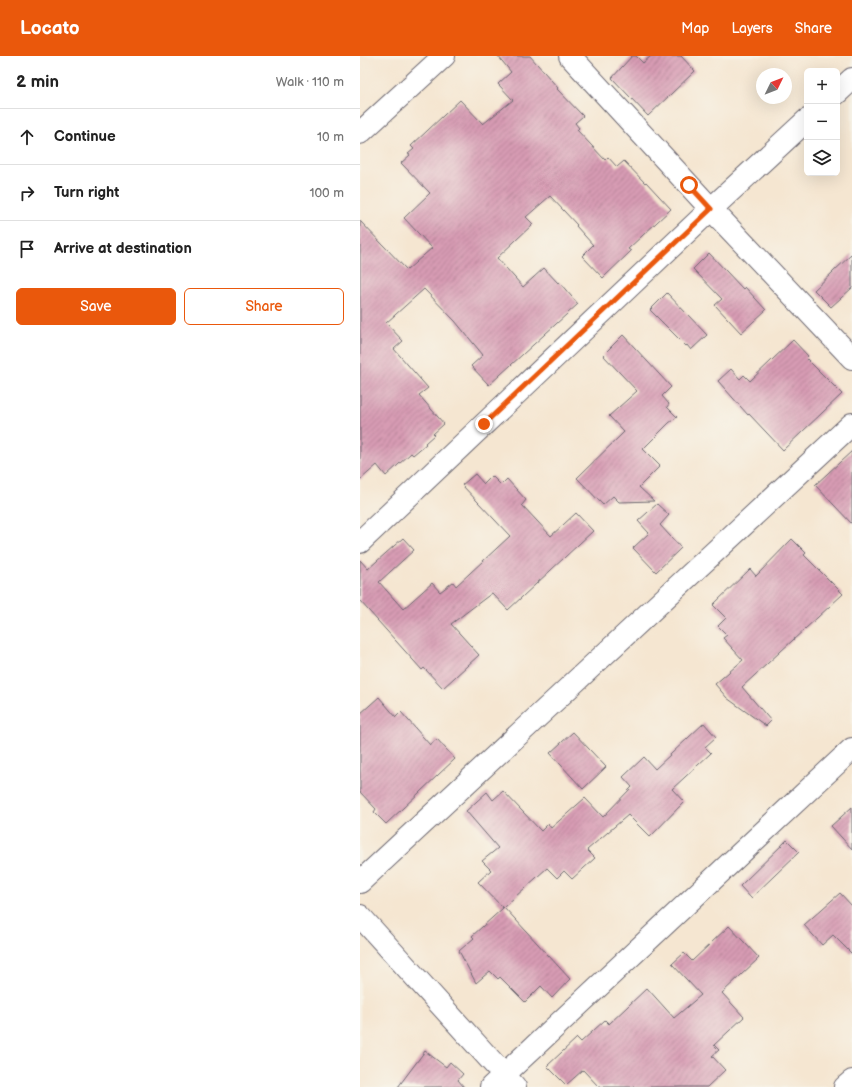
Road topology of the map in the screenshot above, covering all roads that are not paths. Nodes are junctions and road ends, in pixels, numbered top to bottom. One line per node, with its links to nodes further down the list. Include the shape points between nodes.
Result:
1 (444, 56): 6 (street)
2 (570, 56): 7 (street)
3 (852, 79): 4 (street)
4 (840, 90)
5 (804, 123): 7 (street)
6 (360, 133)
7 (711, 209): 8 (street); 10 (street)
8 (852, 358)
9 (852, 424): 12 (street)
10 (360, 542)
11 (852, 748): 15 (street)
12 (360, 882)
13 (360, 916): 15 (street)
14 (852, 1080): 16 (street)
15 (503, 1083)
16 (845, 1087)

